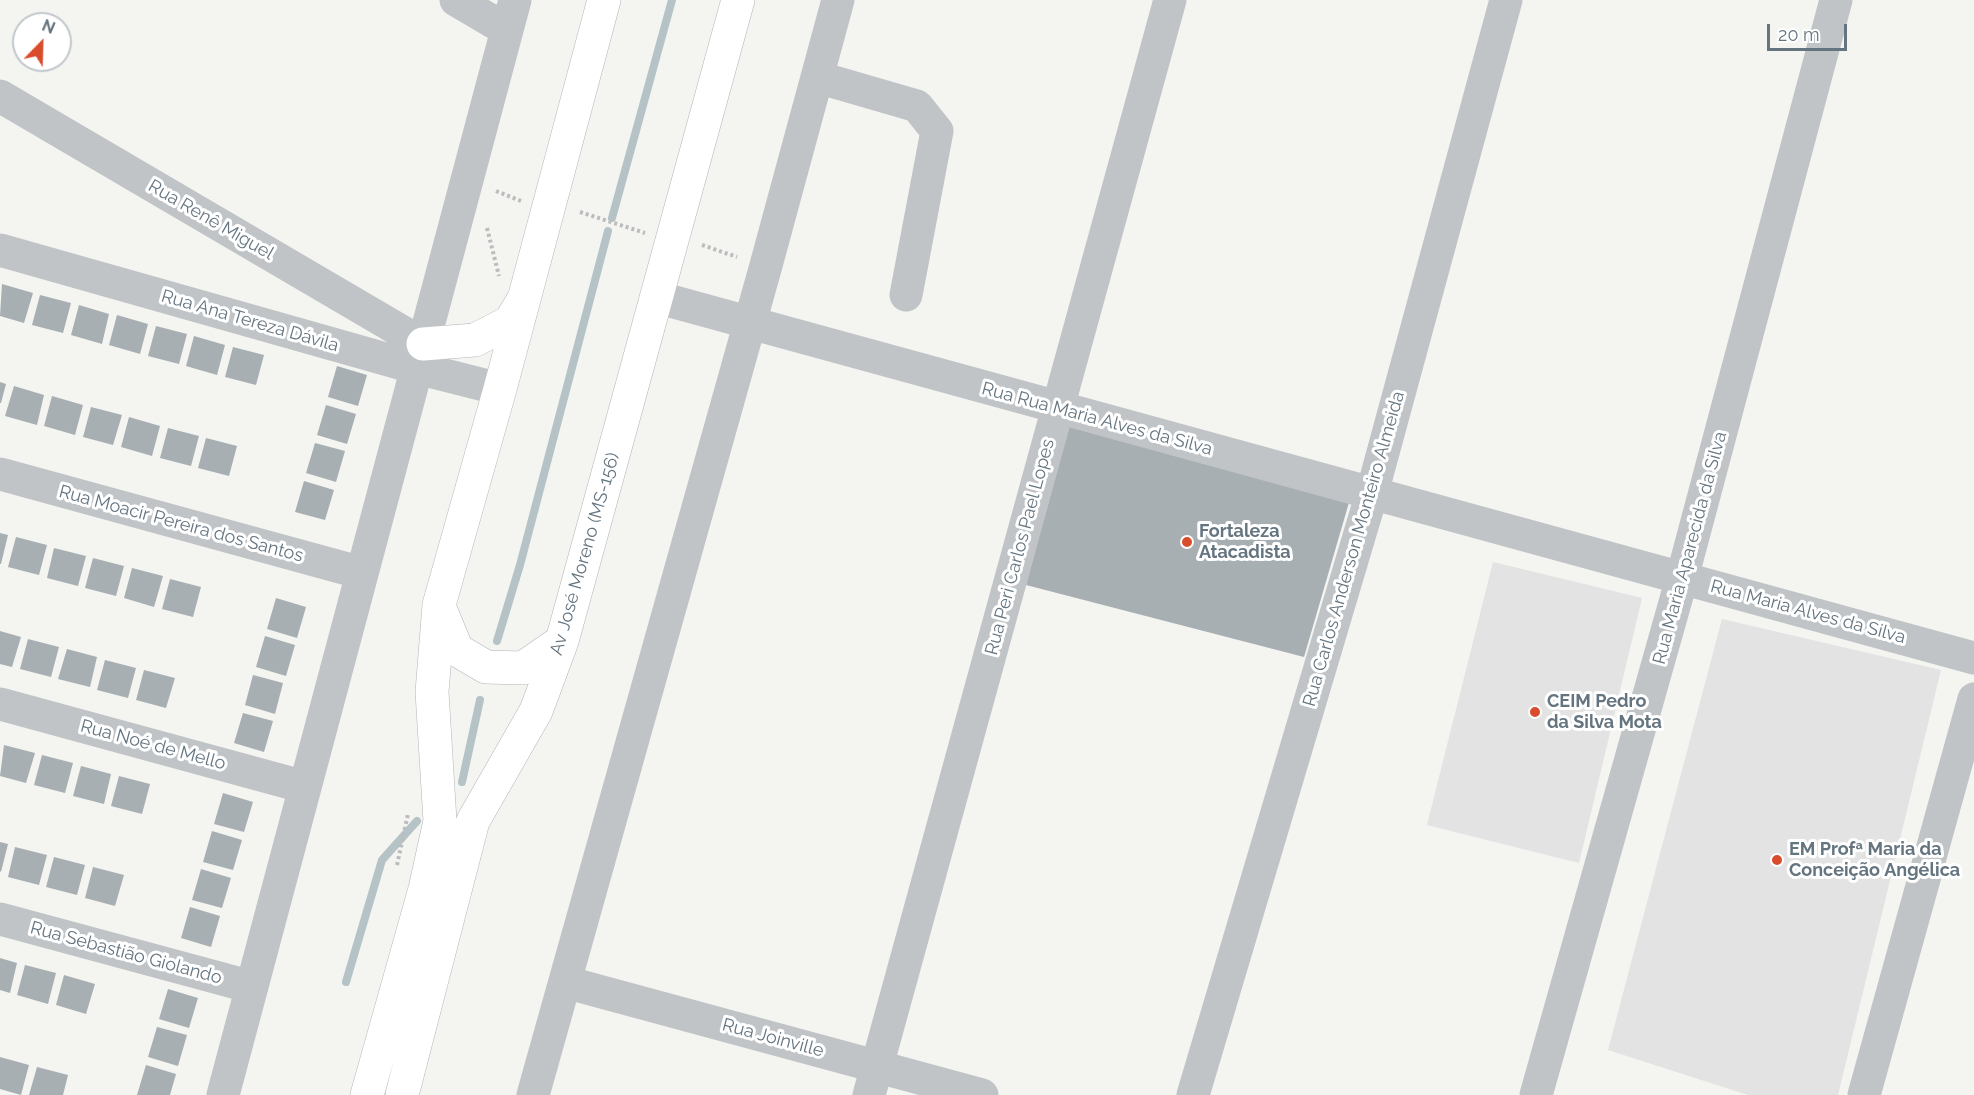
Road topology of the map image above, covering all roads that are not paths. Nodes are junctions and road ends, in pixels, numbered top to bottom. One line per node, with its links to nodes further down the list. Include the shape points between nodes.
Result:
1 (456, 0): 8 (street)
2 (604, 0): 14 (main road)
3 (738, 0): 13 (main road, Av José Moreno (MS-156))
4 (838, 0): 9 (street)
5 (1170, 0): 18 (street, Rua Peri Carlos Pael Lopes)
6 (1506, 0): 20 (street, Rua Carlos Anderson Monteiro Almeida)
7 (1836, 0): 23 (street, Rua Maria Aparecida da Silva)
8 (511, 15): 16 (street)
9 (817, 77): 12 (street, via 917,106 937,131); 15 (street)
10 (0, 96): 16 (street, Rua Renê Miguel)
11 (0, 250): 16 (street, Rua Ana Tereza Dávila)
12 (906, 295)
13 (657, 297): 15 (street, Rua Rua Maria Alves da Silva); 25 (main road, Av José Moreno (MS-156))
14 (522, 300): 16 (main road, via 510,322 475,340); 17 (main road)
15 (749, 324): 18 (street, Rua Rua Maria Alves da Silva); 31 (street)
16 (420, 356): 17 (street, Rua Ana Tereza Dávila); 22 (street)
17 (500, 389): 24 (main road)
18 (1058, 408): 20 (street, Rua Rua Maria Alves da Silva); 33 (street, Rua Peri Carlos Pael Lopes)
19 (0, 474): 22 (street, Rua Moacir Pereira dos Santos)
20 (1372, 493): 21 (street, Rua Rua Maria Alves da Silva); 39 (street, Rua Carlos Anderson Monteiro Almeida)
21 (1537, 538): 23 (street, Rua Maria Alves da Silva)
22 (362, 573): 29 (street)
23 (1682, 578): 26 (street, Rua Maria Alves da Silva); 40 (street, Rua Maria Aparecida da Silva)
24 (439, 605): 25 (main road, via 457,650 486,667 523,668); 35 (main road, via 432,692 440,821 425,889)
25 (562, 641): 36 (main road, Av José Moreno (MS-156), via 536,711 473,821)
26 (1974, 657)
27 (1974, 699): 41 (street)
28 (0, 704): 29 (street, Rua Noé de Mello)
29 (305, 787): 32 (street)
30 (0, 919): 32 (street, Rua Sebastião Giolando)
31 (565, 982): 33 (street, Rua Joinville); 37 (street)
32 (252, 987): 34 (street)
33 (873, 1081): 38 (street, Rua Joinville)
34 (223, 1095)
35 (367, 1095)
36 (402, 1095)
37 (533, 1095)
38 (982, 1095)
39 (1193, 1095)
40 (1536, 1095)
41 (1864, 1095)

